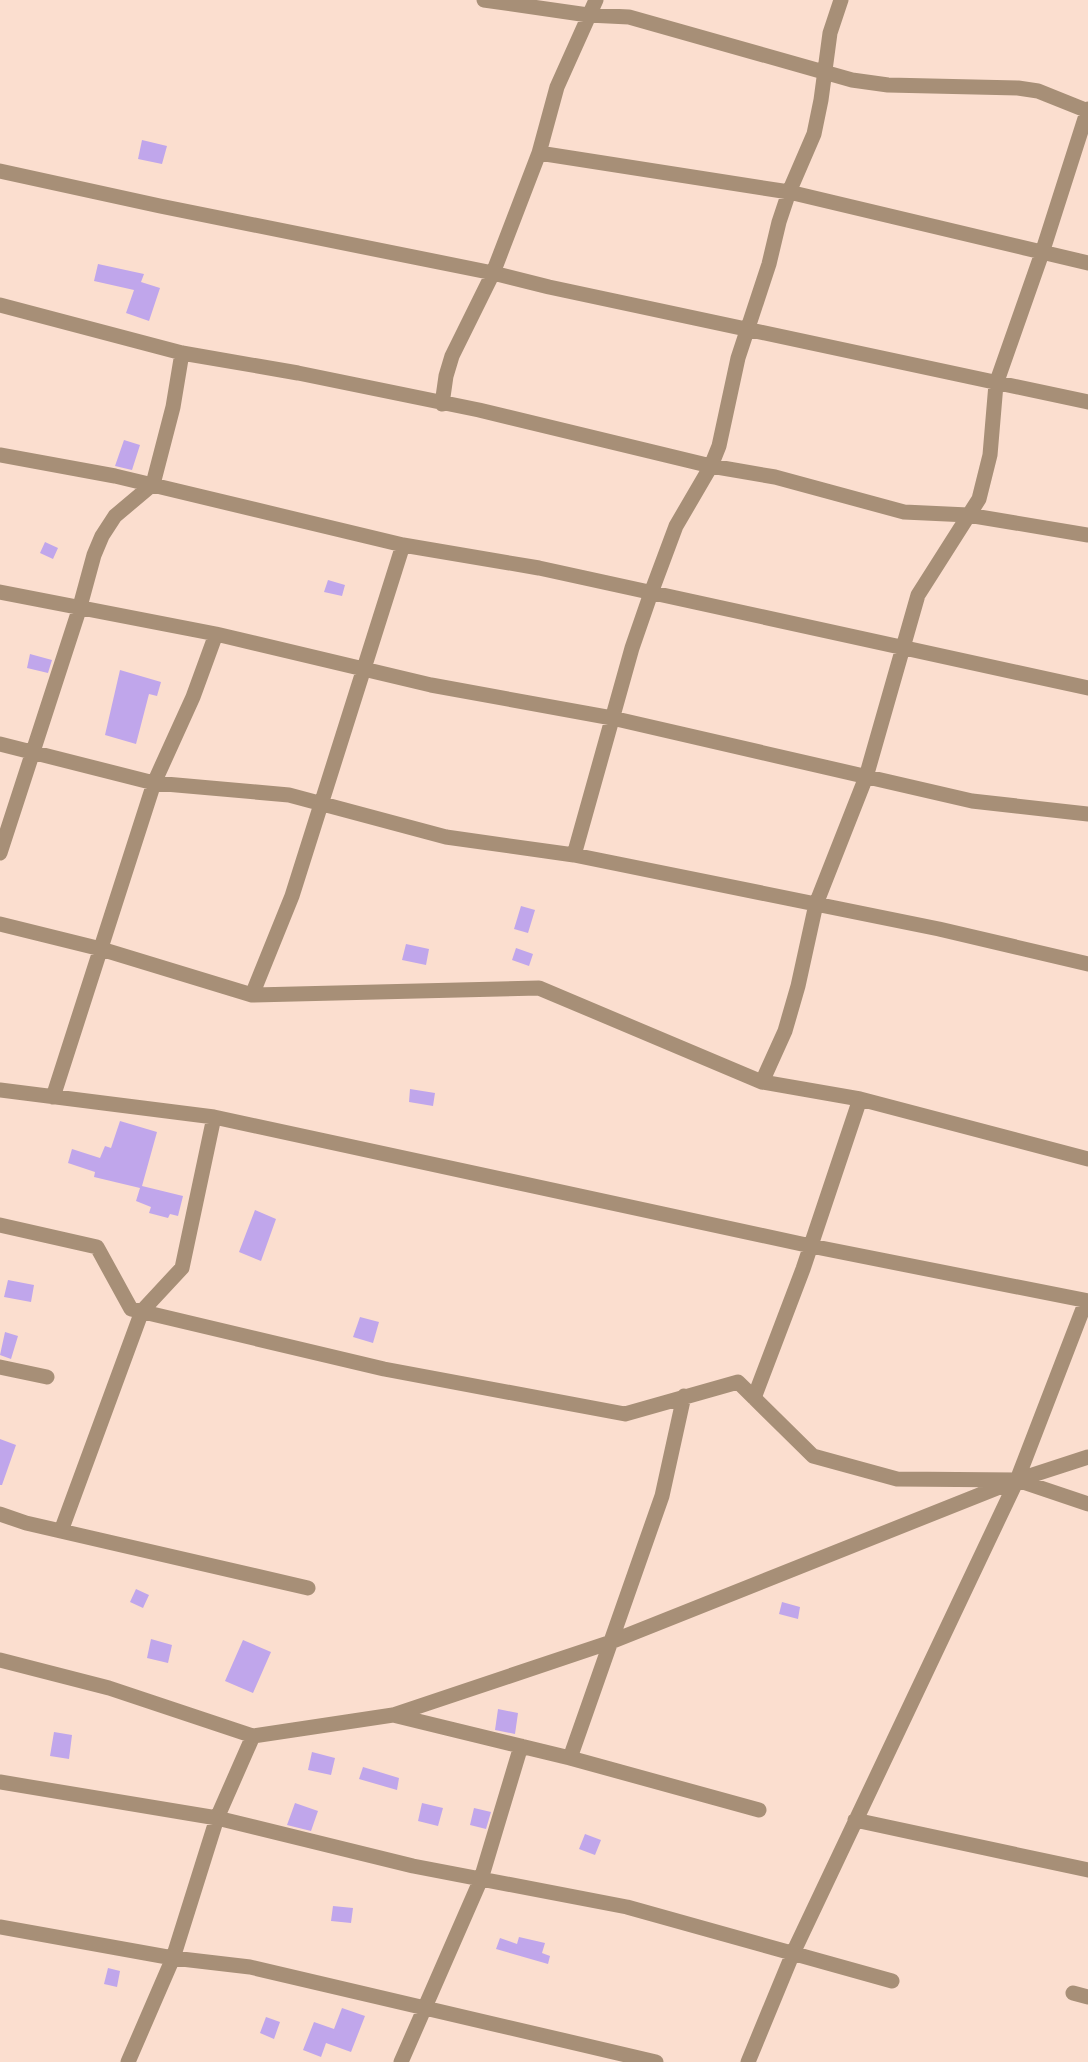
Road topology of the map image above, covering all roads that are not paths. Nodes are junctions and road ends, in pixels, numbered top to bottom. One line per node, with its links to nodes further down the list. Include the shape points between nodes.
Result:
1 (484, 0): 4 (street)
2 (596, 0): 4 (street)
3 (841, 0): 5 (street, via 830,33)
4 (588, 15): 5 (street, via 629,17 664,25); 7 (street, via 557,87)
5 (824, 72): 6 (street, via 888,85 1018,88 1038,91); 9 (street, via 814,134)
6 (1088, 110): 10 (street)
7 (539, 153): 9 (street); 12 (street)
8 (0, 171): 12 (street)
9 (789, 192): 10 (street); 14 (street)
10 (1042, 253): 11 (street); 16 (street)
11 (1088, 263)
12 (493, 273): 14 (street); 18 (street, via 452,356)
13 (0, 305): 15 (street)
14 (747, 327): 16 (street); 20 (street)
15 (182, 353): 18 (street); 21 (street)
16 (996, 384): 17 (street); 22 (street, via 985,479)
17 (1088, 402)
18 (442, 404): 20 (street)
19 (0, 455): 21 (street)
20 (711, 466): 22 (street, via 775,477 904,512); 26 (street, via 676,526)
21 (153, 484): 24 (street); 27 (street, via 115,516 102,536)
22 (969, 515): 23 (street); 29 (street, via 918,595)
23 (1088, 535)
24 (403, 545): 26 (street); 30 (street)
25 (0, 592): 27 (street)
26 (651, 592): 29 (street); 32 (street)
27 (79, 610): 28 (street); 34 (street)
28 (216, 634): 30 (street); 36 (street)
29 (904, 648): 31 (street); 35 (street)
30 (364, 669): 32 (street); 37 (street)
31 (1088, 688)
32 (612, 718): 35 (street); 40 (street)
33 (0, 744): 34 (street)
34 (31, 752): 36 (street); 39 (street)
35 (866, 777): 38 (street, via 982,803); 41 (street)
36 (154, 783): 37 (street, via 289,795); 43 (street)
37 (321, 804): 40 (street, via 446,837); 45 (street, via 292,896)
38 (1088, 814)
39 (0, 853)
40 (574, 855): 41 (street)
41 (816, 904): 44 (street); 46 (street, via 785,1031)
42 (0, 924): 43 (street)
43 (101, 950): 45 (street); 48 (street)
44 (1088, 964)
45 (252, 995): 46 (street, via 538,988)
46 (762, 1082): 49 (street)
47 (1, 1092): 48 (street)
48 (53, 1097): 50 (street)
49 (860, 1099): 51 (street); 53 (street)
50 (214, 1118): 53 (street); 55 (street, via 182,1268)
51 (1088, 1159)
52 (0, 1225): 55 (street, via 97,1247 131,1309)
53 (811, 1246): 54 (street); 59 (street)
54 (1087, 1301): 61 (street)
55 (142, 1311): 58 (street, via 384,1369 626,1414); 64 (street)
56 (0, 1367): 57 (street)
57 (47, 1377)
58 (684, 1396): 59 (street, via 738,1382); 66 (street, via 662,1496)
59 (754, 1398): 61 (street, via 813,1456 897,1479)
60 (1088, 1457): 61 (street)
61 (1017, 1480): 62 (street); 66 (street); 75 (street)
62 (1088, 1504)
63 (0, 1514): 64 (street)
64 (61, 1531): 65 (street)
65 (308, 1588)
66 (608, 1643): 68 (street); 71 (street)
67 (0, 1660): 69 (street, via 109,1688)
68 (393, 1715): 69 (street); 70 (street)
69 (253, 1736): 74 (street)
70 (521, 1746): 71 (street); 77 (street)
71 (570, 1758): 73 (street)
72 (0, 1782): 74 (street)
73 (759, 1810)
74 (217, 1818): 77 (street); 80 (street)
75 (855, 1820): 76 (street); 79 (street)
76 (1088, 1870)
77 (481, 1879): 79 (street, via 627,1907); 84 (street)
78 (0, 1927): 80 (street)
79 (793, 1953): 81 (street); 88 (street)
80 (173, 1958): 84 (street, via 250,1968); 85 (street)
81 (892, 1981)
82 (1072, 1993): 83 (street)
83 (1088, 1997)
84 (426, 2009): 86 (street); 87 (street)
85 (128, 2062)
86 (401, 2062)
87 (656, 2062)
88 (748, 2062)

